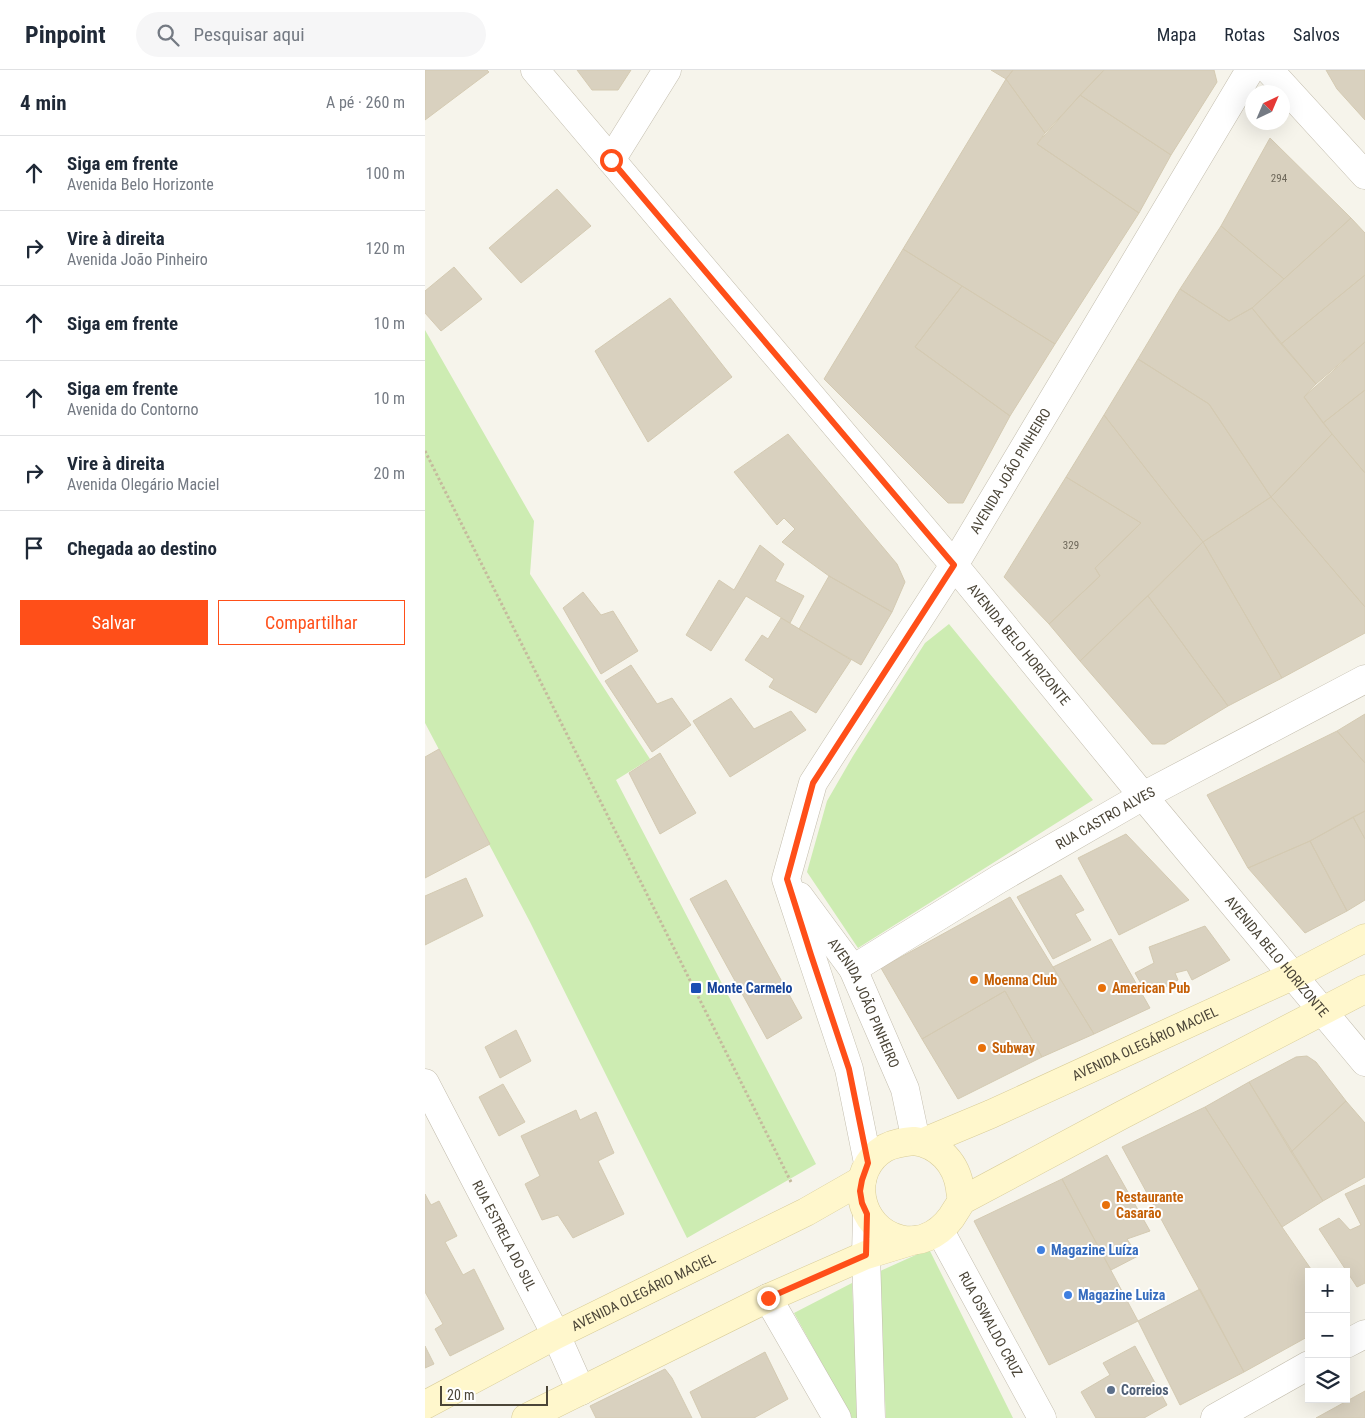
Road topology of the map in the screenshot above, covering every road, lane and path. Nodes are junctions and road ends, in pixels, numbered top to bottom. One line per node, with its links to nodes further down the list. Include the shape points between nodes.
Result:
1 (535, 70): 5 (street, AVENIDA BELO HORIZONTE)
2 (667, 70): 5 (street)
3 (1250, 70): 8 (street, AVENIDA JOÃO PINHEIRO)
4 (1269, 70): 6 (street)
5 (611, 160): 8 (street, AVENIDA BELO HORIZONTE)
6 (1365, 175)
7 (425, 451): 22 (path)
8 (954, 565): 10 (street, AVENIDA BELO HORIZONTE); 11 (street, AVENIDA JOÃO PINHEIRO, via 813,783)
9 (1365, 679): 10 (street, RUA CASTRO ALVES)
10 (1143, 796): 13 (street, RUA CASTRO ALVES); 14 (street, AVENIDA BELO HORIZONTE)
11 (787, 879): 13 (street, AVENIDA JOÃO PINHEIRO); 20 (street, AVENIDA JOÃO PINHEIRO, via 849,1069)
12 (1365, 938): 14 (main road, AVENIDA OLEGÁRIO MACIEL)
13 (853, 969): 19 (street, AVENIDA JOÃO PINHEIRO, via 905,1088)
14 (1292, 976): 16 (street, AVENIDA BELO HORIZONTE); 19 (main road, AVENIDA OLEGÁRIO MACIEL, via 991,1114)
15 (1365, 989): 16 (main road)
16 (1322, 1011): 17 (street, AVENIDA BELO HORIZONTE); 21 (main road)
17 (1365, 1062)
18 (425, 1083): 28 (street, RUA ESTRELA DO SUL)
19 (920, 1142): 20 (main road, via 898,1142 884,1148); 21 (main road, via 943,1153 953,1166 959,1180)
20 (865, 1171): 22 (main road, AVENIDA OLEGÁRIO MACIEL); 23 (main road, via 860,1191)
21 (961, 1201): 24 (main road, via 950,1222)
22 (806, 1212): 28 (main road, AVENIDA OLEGÁRIO MACIEL)
23 (867, 1214): 24 (main road, via 876,1226 901,1240); 25 (street)
24 (928, 1236): 25 (main road); 36 (street, RUA OSWALDO CRUZ)
25 (866, 1255): 26 (main road); 35 (street)
26 (768, 1298): 31 (main road); 34 (street)
27 (1365, 1334): 29 (street)
28 (556, 1336): 31 (street, RUA ESTRELA DO SUL); 32 (main road, AVENIDA OLEGÁRIO MACIEL)
29 (1350, 1342)
30 (1305, 1367): 37 (street)
31 (581, 1391): 33 (main road)
32 (425, 1405)
33 (526, 1418)
34 (837, 1418)
35 (871, 1418)
36 (1042, 1418)
37 (1215, 1418)

